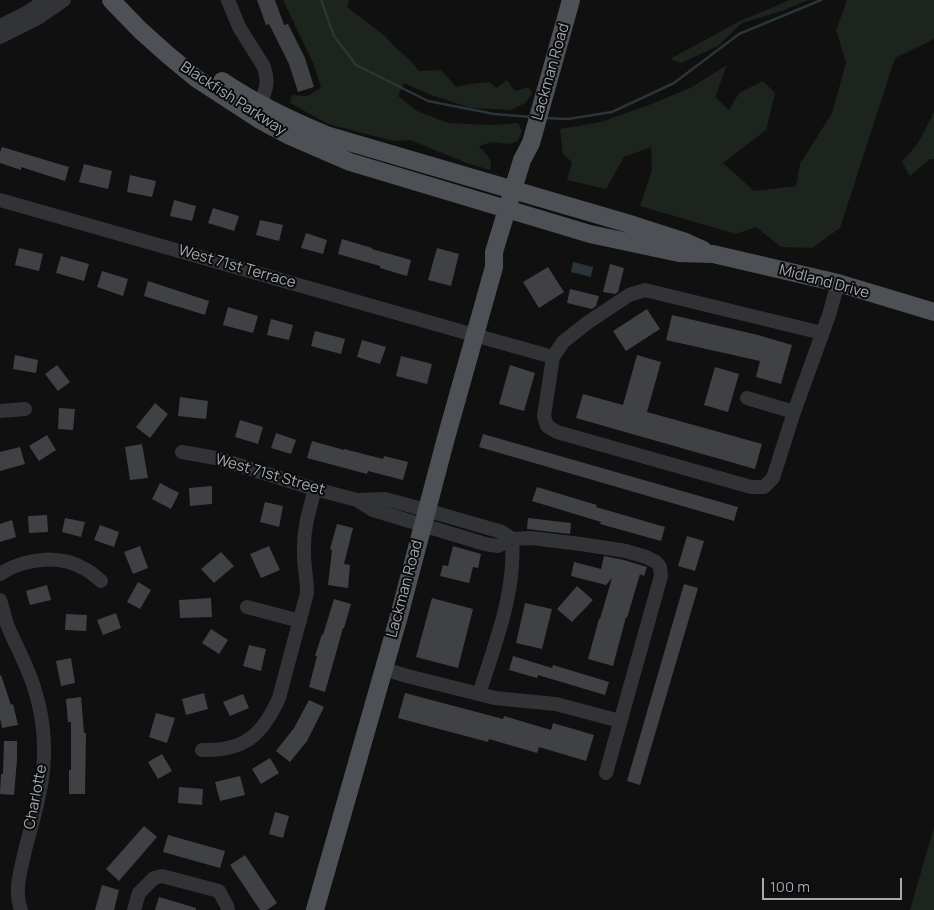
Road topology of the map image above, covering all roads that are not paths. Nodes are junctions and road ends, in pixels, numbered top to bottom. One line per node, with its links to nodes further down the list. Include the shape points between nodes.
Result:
1 (46, 0): 7 (street)
2 (64, 0): 8 (street, via 38,18)
3 (111, 0): 12 (main road, Blackfish Parkway, via 197,79 290,136 350,162)
4 (125, 0): 9 (main road, Blackfish Parkway, via 190,59)
5 (228, 0): 9 (street, via 239,27 266,73)
6 (571, 0): 10 (main road, Lackman Road, via 531,143 532,162)
7 (0, 26)
8 (0, 37)
9 (260, 105): 10 (main road, Blackfish Parkway, via 329,136)
10 (518, 192): 12 (main road, Lackman Road); 13 (main road, Midland Drive, via 683,241)
11 (0, 200): 17 (street, West 71st Terrace)
12 (512, 211): 13 (main road, Midland Drive, via 590,234 680,253); 17 (main road, Lackman Road, via 504,256 494,267)
13 (713, 254): 14 (main road, Midland Drive)
14 (838, 284): 15 (main road, Midland Drive); 16 (street)
15 (934, 312)
16 (822, 333): 18 (street, via 644,290 629,295 587,323 563,342); 22 (street)
17 (474, 336): 18 (street, West 71st Terrace); 25 (main road, Lackman Road)
18 (553, 357): 22 (street, via 544,416 547,426 557,432 751,488 764,487 773,478)
19 (747, 398): 22 (street)
20 (25, 409): 21 (street)
21 (0, 411)
22 (794, 412)
23 (182, 452): 24 (street, West 71st Street, via 216,458)
24 (315, 489): 25 (street, West 71st Street, via 357,500 372,510); 31 (street, via 306,521 307,593)
25 (424, 517): 26 (street, West 71st Street, via 485,544 498,546); 32 (main road, Lackman Road)
26 (512, 539): 33 (street, via 514,556 504,614); 34 (street, West 71st Street, via 531,538 626,551 646,557 660,567 661,576)
27 (0, 574): 28 (street, via 18,565 52,560 86,569)
28 (101, 581)
29 (0, 600): 37 (street, Charlotte, via 41,711 43,733 42,778 18,883)
30 (248, 607): 31 (street)
31 (300, 621): 35 (street, via 279,698 259,731 238,746)
32 (384, 669): 33 (street); 40 (main road, Lackman Road)
33 (479, 694): 34 (street, via 556,704)
34 (620, 721): 36 (street)
35 (202, 750)
36 (606, 772)
37 (21, 910)
38 (134, 910): 39 (street, via 139,892 154,878 162,876 219,891)
39 (228, 910)
40 (315, 910)

